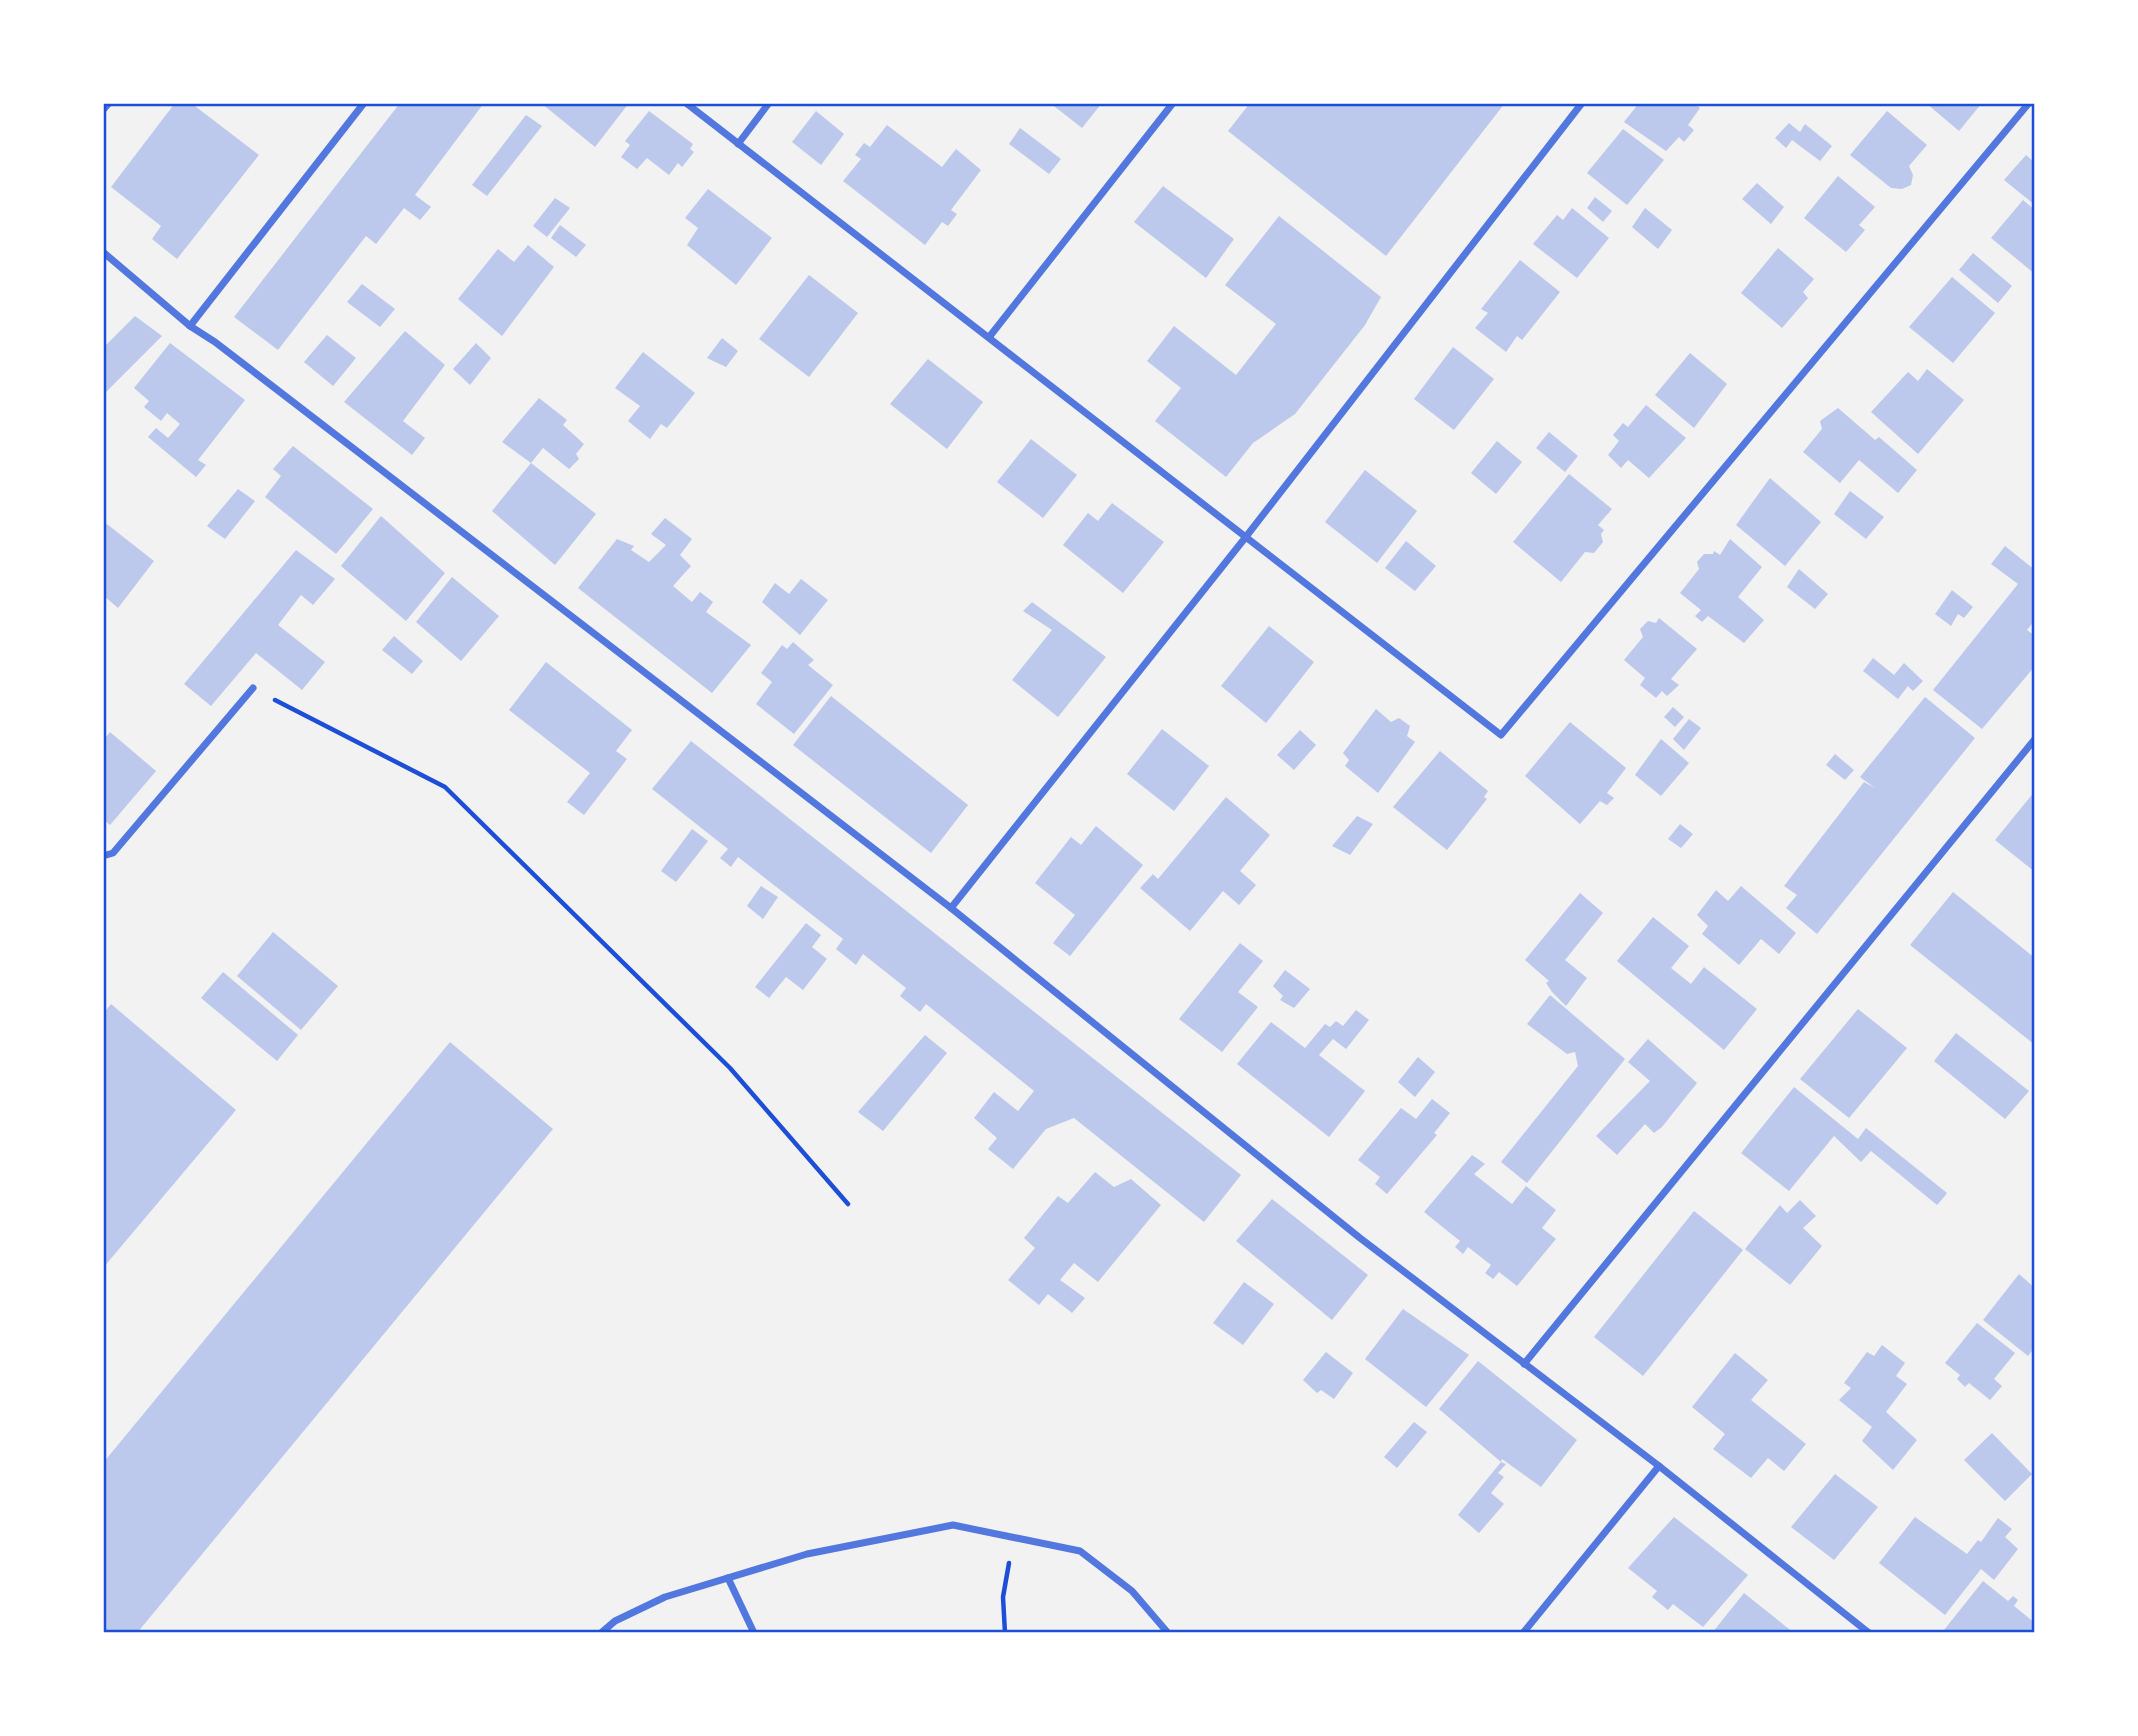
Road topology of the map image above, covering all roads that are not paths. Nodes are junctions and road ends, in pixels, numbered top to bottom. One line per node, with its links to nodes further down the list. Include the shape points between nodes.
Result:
1 (108, 103): 8 (street)
2 (364, 103): 11 (street)
3 (686, 103): 9 (street)
4 (769, 103): 9 (street)
5 (1173, 103): 12 (street)
6 (1582, 103): 13 (street)
7 (2029, 103): 13 (street, via 1501,735)
8 (103, 110)
9 (738, 144): 12 (street)
10 (103, 252): 11 (street)
11 (190, 326): 17 (street)
12 (990, 336): 13 (street)
13 (1245, 538): 17 (street)
14 (253, 688): 16 (street, via 113,853)
15 (2035, 739): 18 (street)
16 (103, 856)
17 (951, 908): 18 (street, via 1360,1238)
18 (1524, 1364): 19 (street)
19 (1659, 1465): 24 (street); 25 (street)
20 (728, 1578): 21 (street, via 665,1597 615,1621); 22 (street); 23 (street, via 807,1554 953,1525 1080,1551 1132,1591)
21 (601, 1633)
22 (754, 1633)
23 (1168, 1633)
24 (1523, 1633)
25 (1869, 1633)

